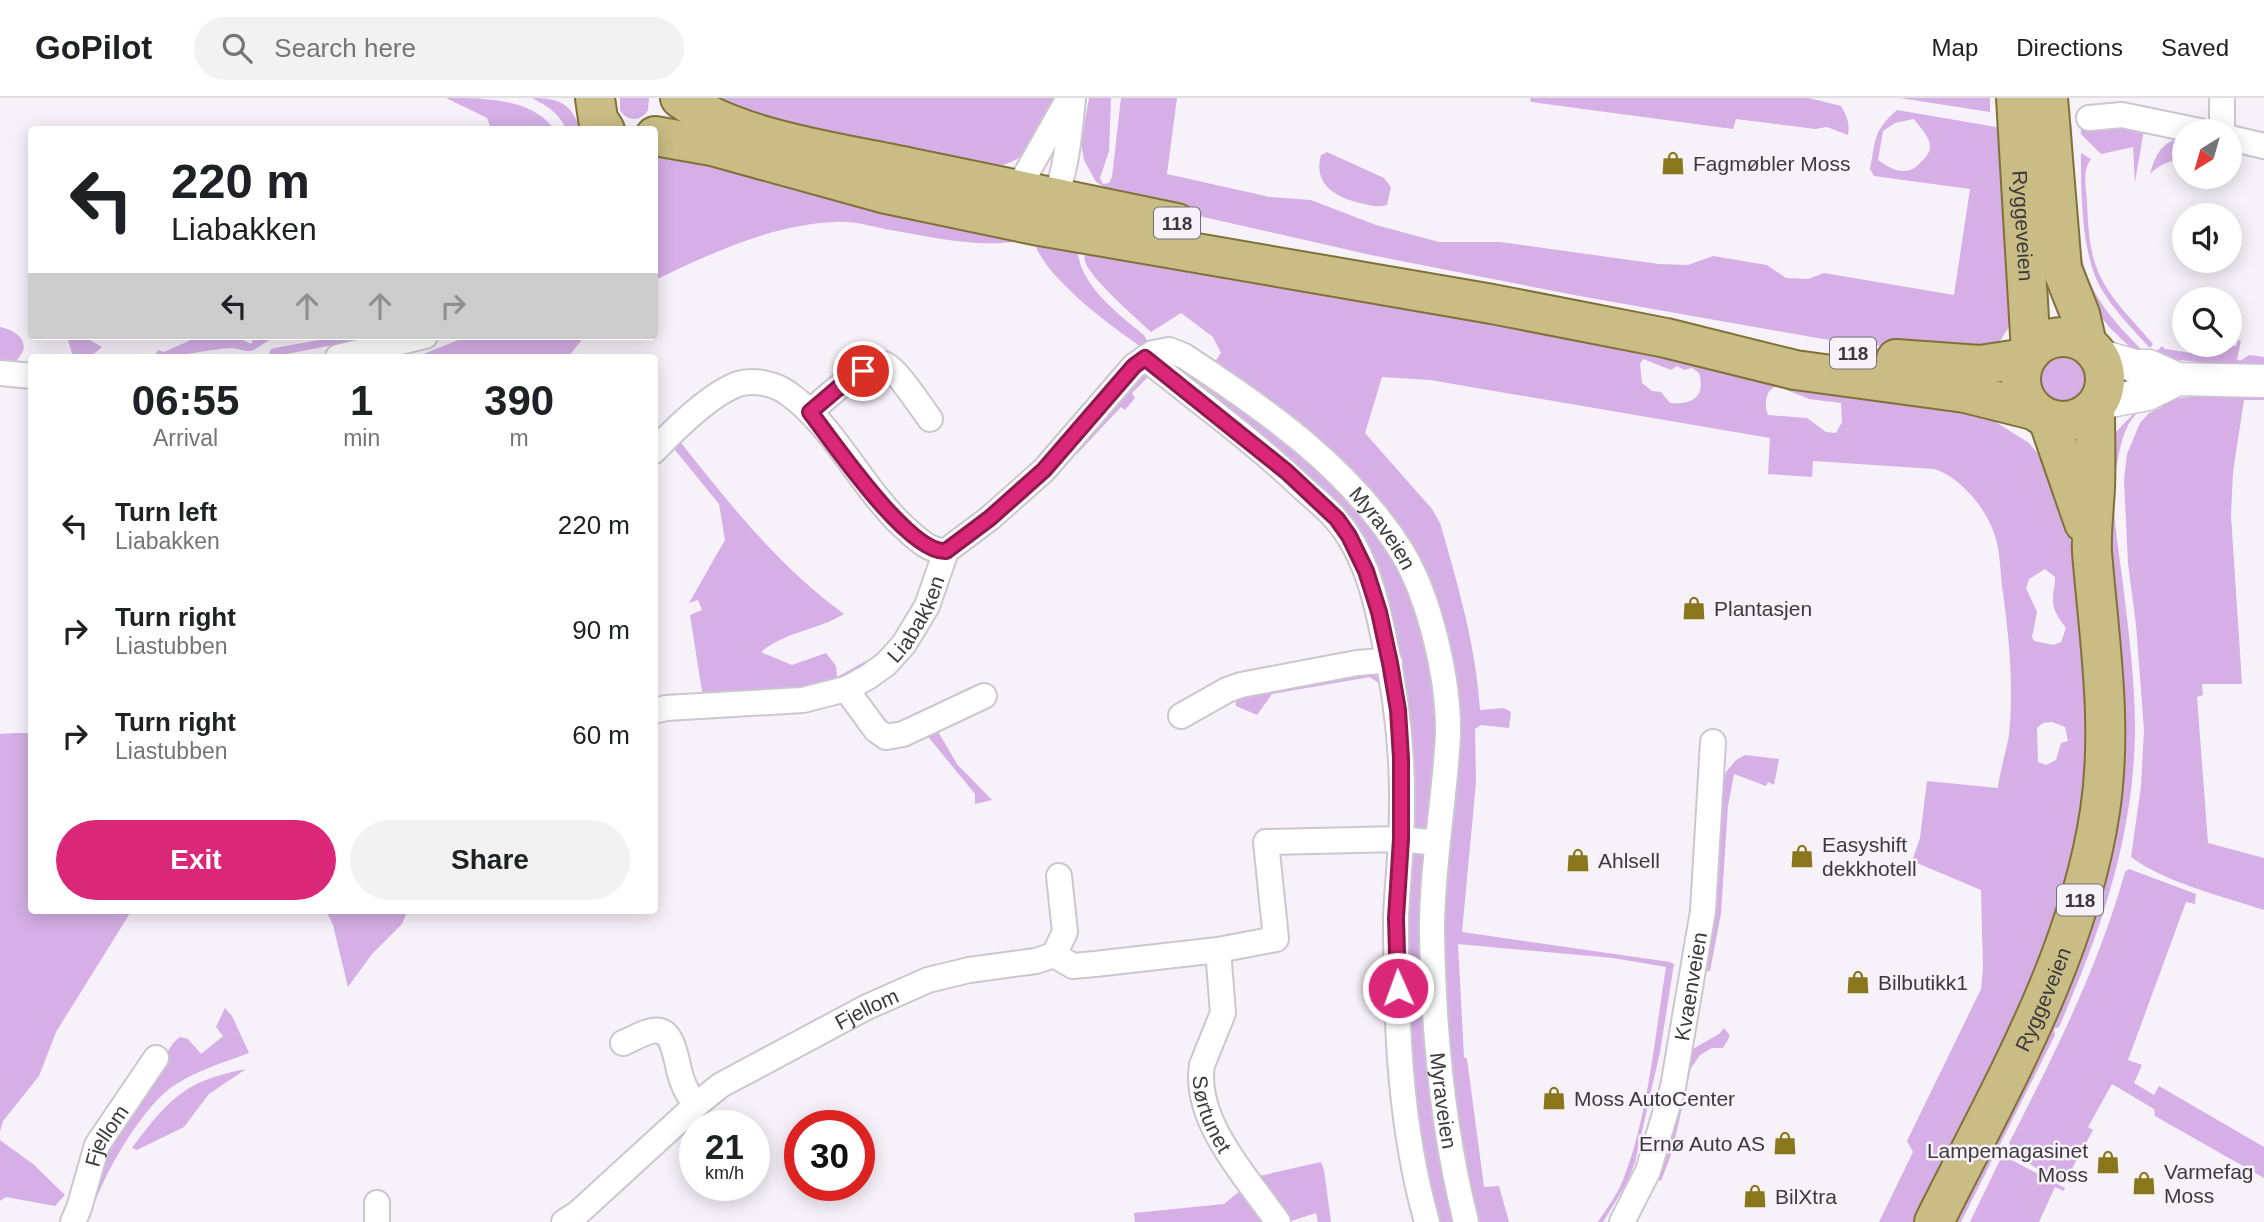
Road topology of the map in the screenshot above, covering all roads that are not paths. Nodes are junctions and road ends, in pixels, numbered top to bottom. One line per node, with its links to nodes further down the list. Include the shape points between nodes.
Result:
1 (672, 98): 10 (main road, 118, via 671,117)
2 (680, 98): 14 (main road, 118, via 745,130)
3 (1071, 98): 14 (street); 15 (street, via 1070,135)
4 (2016, 98): 19 (main road, Ryggeveien / 118)
5 (2048, 98): 17 (main road, Ryggeveien / 118, via 2062,269)
6 (2222, 98): 8 (street)
7 (2088, 118): 9 (street, via 2122,115)
8 (2222, 119)
9 (2172, 125)
10 (658, 133)
11 (658, 137): 15 (main road, 118, via 712,146 886,194)
12 (2242, 141): 13 (street)
13 (2264, 146)
14 (1017, 190): 15 (main road, 118)
15 (1045, 211): 19 (main road, 118, via 1387,269 1769,342 1910,361 1980,365); 27 (main road, 118, via 1666,338 1795,370 1965,393)
16 (408, 340): 18 (street)
17 (2092, 349): 19 (main road, 118, via 2073,338 2057,337 2042,342); 23 (street); 25 (main road, 118, via 2106,379)
18 (350, 354)
19 (2028, 355): 27 (main road, 118, via 2021,385 2025,398)
20 (1145, 358): 31 (street, Liabakken, via 1044,470); 32 (street, Myraveien, via 1287,472 1337,519 1366,571); 39 (street, Myraveien, via 1169,350 1184,356 1269,415 1364,500 1403,554 1431,621 1444,686 1448,733)
21 (0, 373): 22 (street)
22 (28, 376)
23 (2178, 379): 24 (street); 25 (street, via 2148,394)
24 (2264, 381)
25 (2097, 406): 27 (main road, 118, via 2081,418 2064,422); 30 (main road, Ryggeveien / 118)
26 (810, 412): 28 (street, via 863,371 885,364); 29 (street, via 769,383 740,384 714,398); 31 (street, via 890,515 921,542)
27 (2041, 414): 30 (main road, Ryggeveien / 118)
28 (930, 419)
29 (658, 447)
30 (2092, 548): 52 (main road, Ryggeveien / 118, via 2106,715 2101,808 2092,858 2073,925 2035,1019)
31 (946, 551): 33 (street, Liabakken, via 927,606 904,644 886,664)
32 (1390, 663): 36 (street, via 1357,663 1241,685); 38 (street, Myraveien, via 1401,758)
33 (846, 689): 34 (street, via 886,737 903,734); 35 (street, Liabakken, via 803,700)
34 (985, 696)
35 (658, 710)
36 (1181, 716)
37 (1713, 742): 51 (street, Kvaenveien, via 1703,911 1673,1087 1648,1171)
38 (1401, 839): 39 (street); 41 (street, via 1266,842 1276,939); 49 (street, Myraveien, via 1396,918 1400,1058 1415,1173)
39 (1437, 843): 50 (street, Myraveien, via 1432,926 1435,1031 1446,1122)
40 (1059, 876): 42 (street, via 1065,932)
41 (1218, 950): 42 (street, via 1073,966); 48 (street, Sørtunet, via 1223,1013 1201,1073 1208,1114 1220,1139)
42 (1054, 955): 45 (street, Fjellom, via 928,980 745,1072)
43 (623, 1043): 45 (street, via 652,1031 665,1033)
44 (156, 1058): 46 (street, Fjellom, via 97,1145)
45 (696, 1105): 47 (street, Fjellom)
46 (73, 1222)
47 (564, 1222)
48 (1278, 1222)
49 (1427, 1222)
50 (1466, 1222)
51 (1622, 1222)
52 (1934, 1222)

